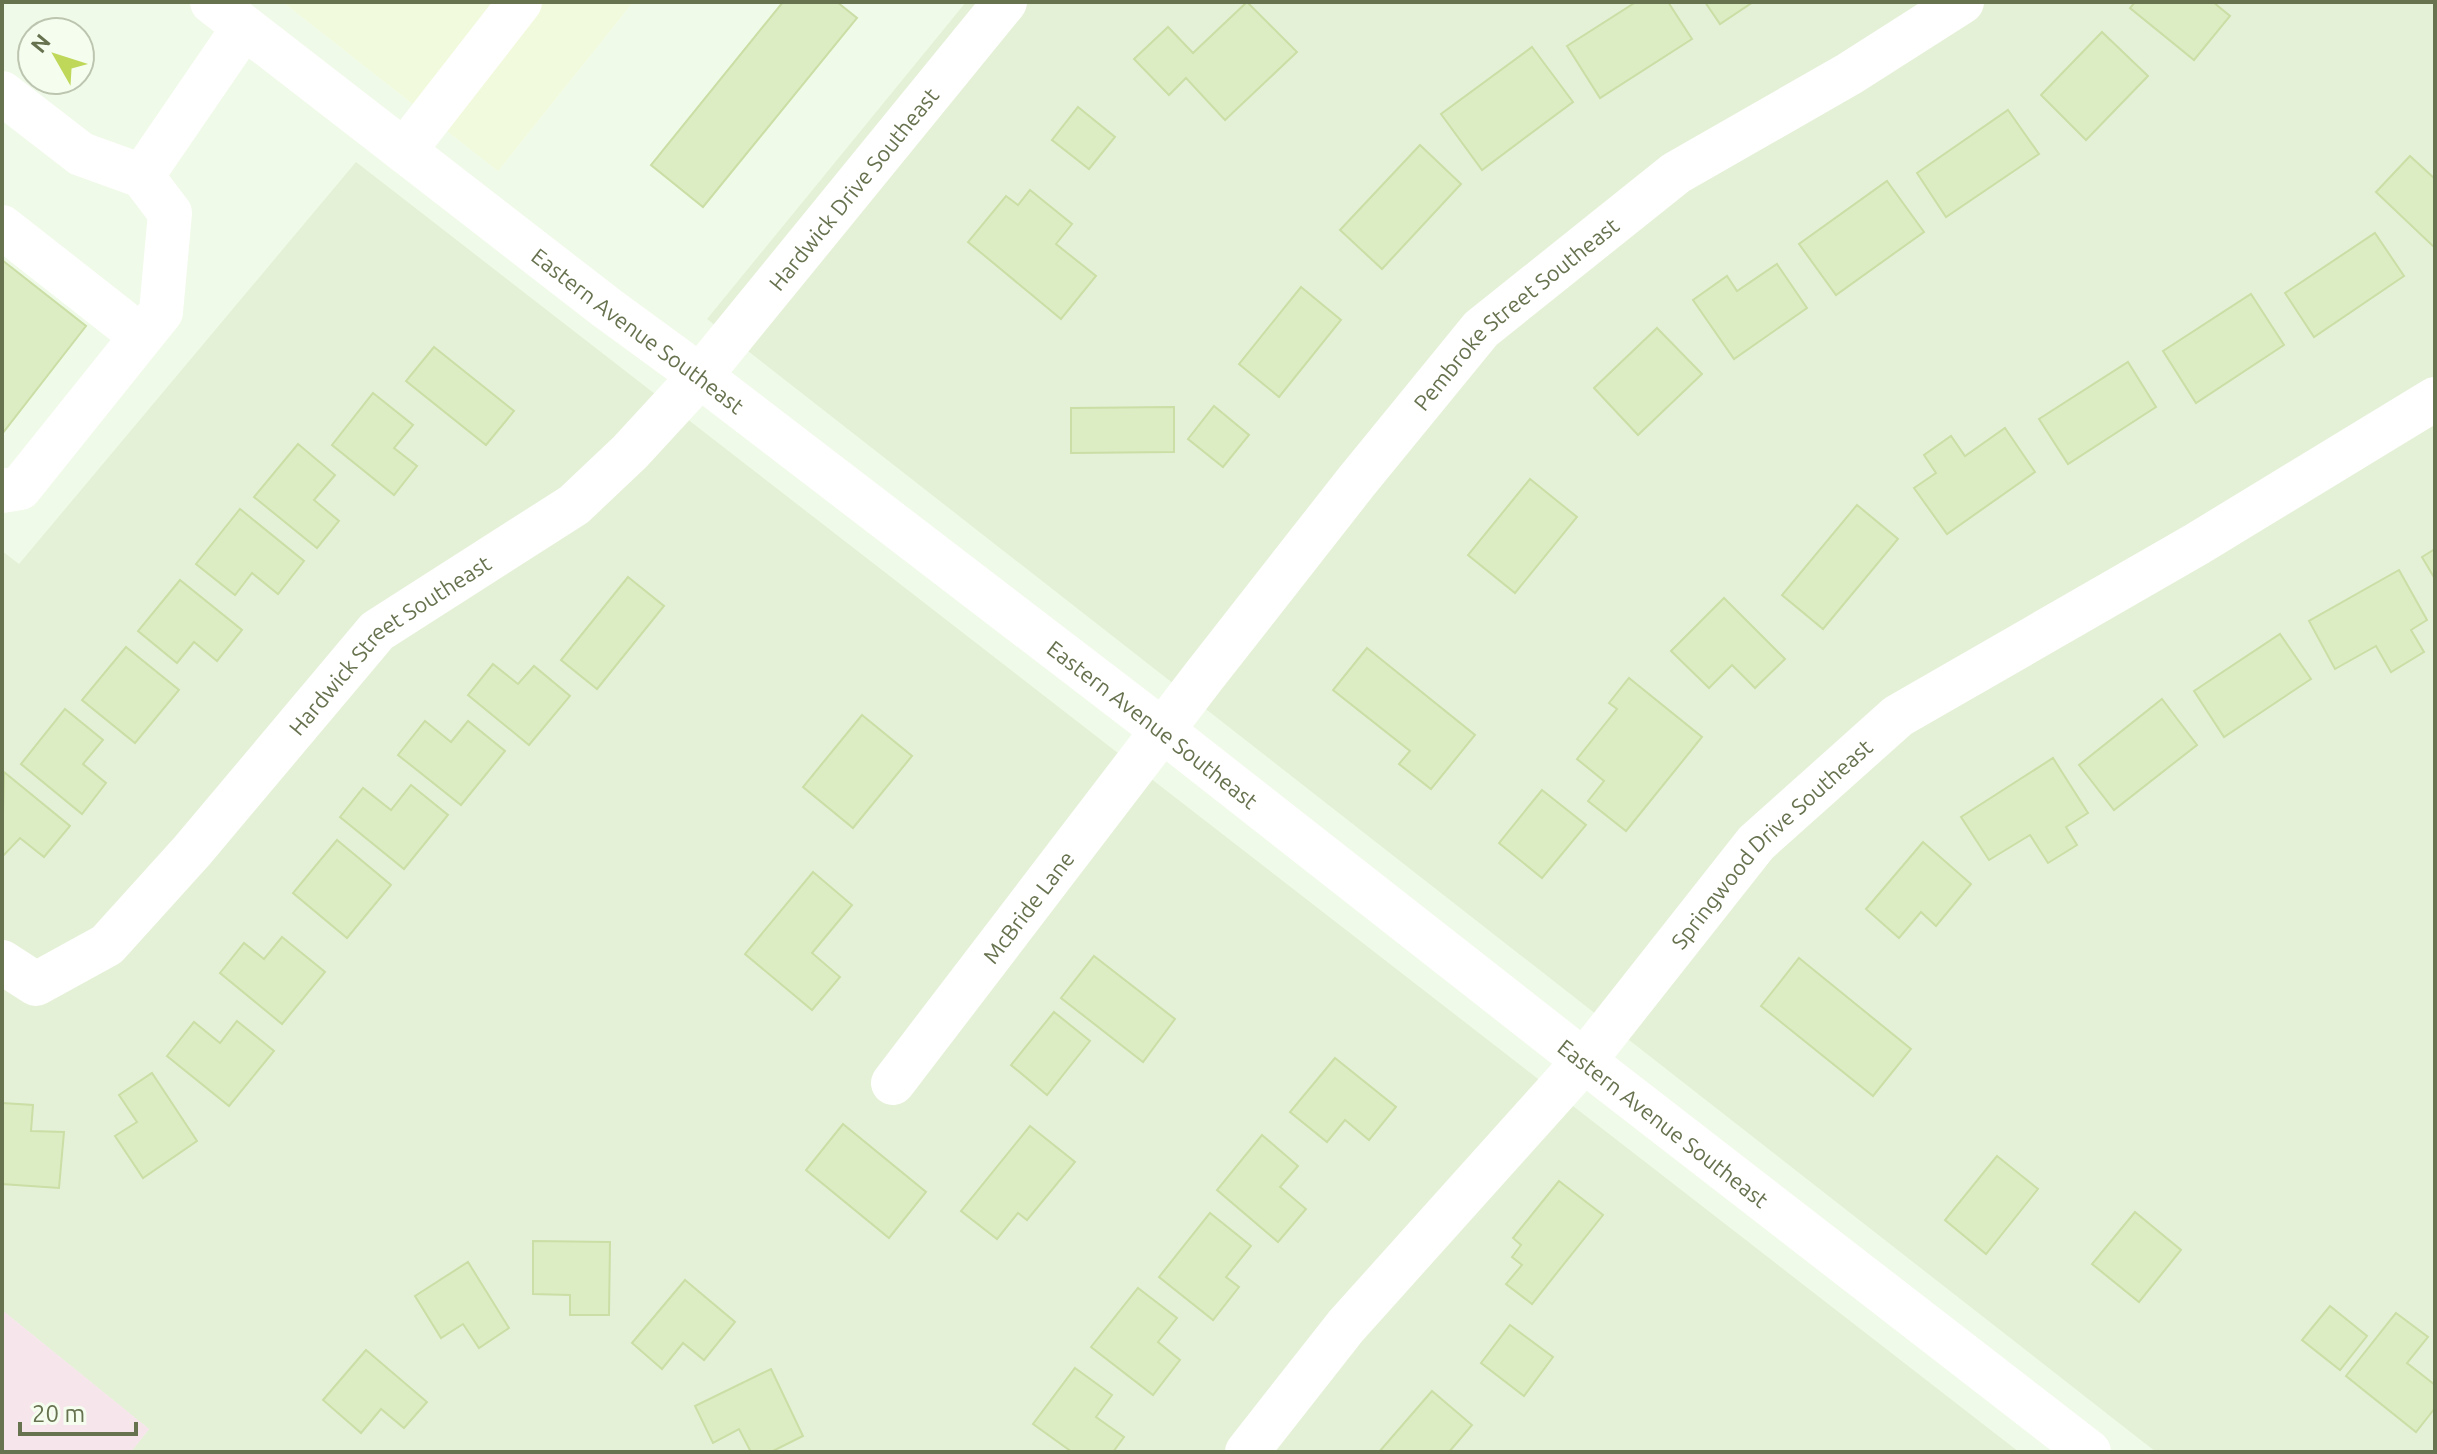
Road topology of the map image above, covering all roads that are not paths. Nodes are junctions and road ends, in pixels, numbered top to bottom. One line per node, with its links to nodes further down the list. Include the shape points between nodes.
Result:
1 (520, 2): 6 (street)
2 (1005, 2): 10 (street, Hardwick Drive Southeast)
3 (1962, 2): 13 (street, Pembroke Street Southeast, via 1676,173 1481,329)
4 (228, 14): 6 (street, Eastern Avenue Southeast); 7 (street)
5 (2, 93): 7 (street, via 81,154)
6 (404, 151): 10 (street, Eastern Avenue Southeast)
7 (142, 176): 9 (street, via 170,213 161,312)
8 (2, 227): 9 (street)
9 (141, 336): 12 (street, via 20,488)
10 (700, 376): 13 (street, Eastern Avenue Southeast); 14 (street, Hardwick Street Southeast, via 574,505 377,631 107,945 36,984)
11 (2435, 399): 15 (street, Springwood Drive Southeast, via 1898,716 1756,843)
12 (2, 491)
13 (1162, 730): 15 (street, Eastern Avenue Southeast); 16 (street, McBride Lane)
14 (2, 962)
15 (1584, 1061): 17 (street, Springwood Drive Southeast, via 1346,1326); 18 (street, Eastern Avenue Southeast)
16 (893, 1083)
17 (1247, 1452)
18 (2089, 1452)

